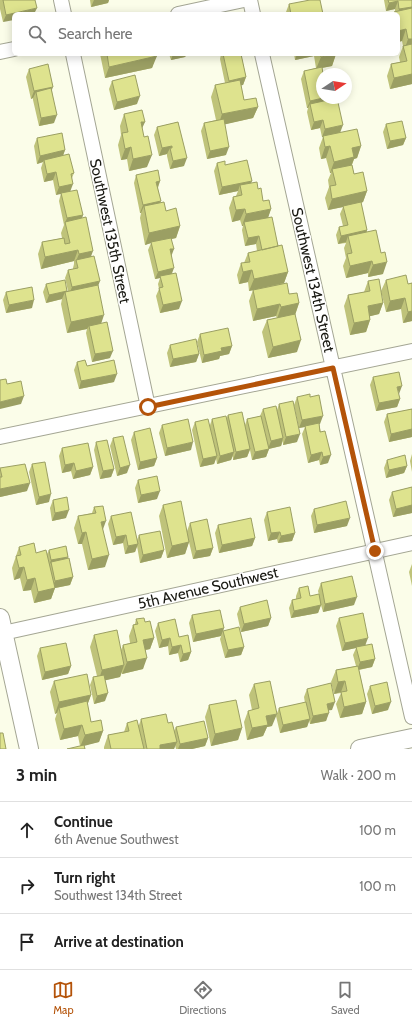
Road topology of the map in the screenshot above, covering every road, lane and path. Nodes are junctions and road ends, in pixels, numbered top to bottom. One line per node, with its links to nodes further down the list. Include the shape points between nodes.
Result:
1 (60, 0): 4 (street)
2 (244, 0): 5 (street)
3 (250, 0): 6 (street)
4 (63, 12)
5 (187, 12)
6 (253, 12)
7 (12, 49): 8 (street)
8 (0, 52)
9 (73, 56): 13 (street, Southwest 135th Street)
10 (262, 56): 12 (street, Southwest 134th Street)
11 (412, 351): 12 (street)
12 (333, 368): 13 (street); 16 (street, Southwest 134th Street)
13 (148, 407): 14 (street)
14 (0, 437)
15 (412, 543): 16 (street, 5th Avenue Southwest)
16 (375, 551): 17 (street, 5th Avenue Southwest); 18 (street, Southwest 134th Street)
17 (2, 626): 20 (street)
18 (412, 717)
19 (412, 738): 21 (street)
20 (29, 749)
21 (360, 749)

